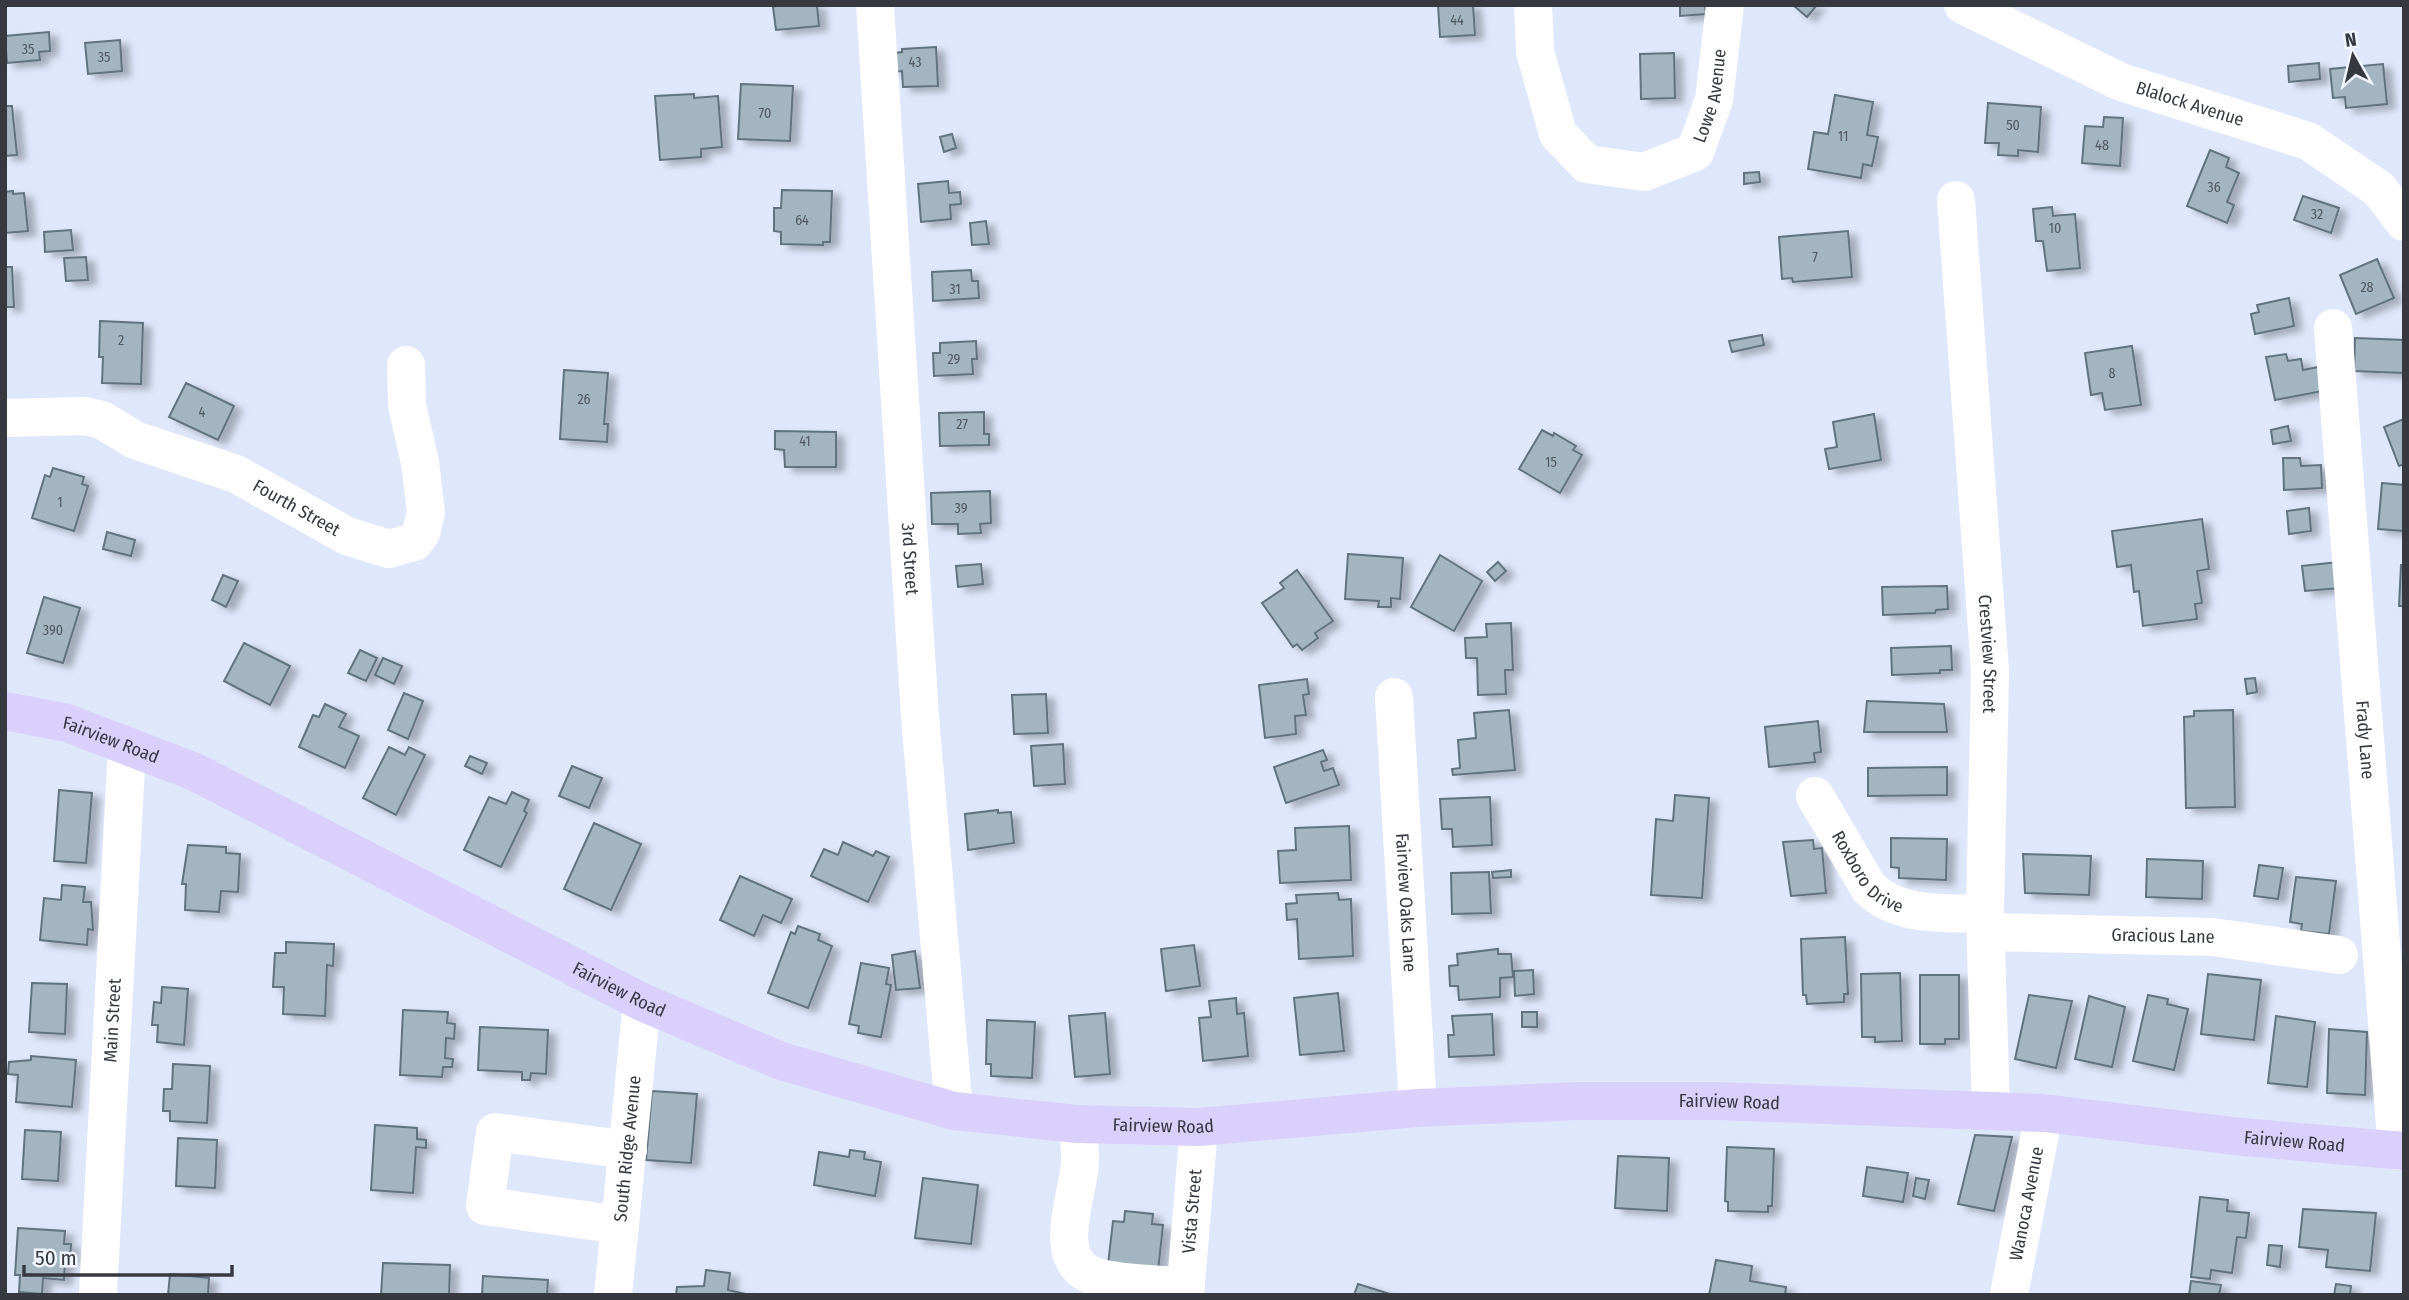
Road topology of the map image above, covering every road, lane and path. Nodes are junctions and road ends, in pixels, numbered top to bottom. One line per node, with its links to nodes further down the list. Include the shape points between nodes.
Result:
1 (875, 5): 19 (street, 3rd Street, via 920,717)
2 (1532, 5): 3 (street, Lowe Avenue, via 1535,51 1558,134 1587,164 1643,172 1695,152 1714,100)
3 (1725, 5)
4 (1963, 5): 6 (street, Blalock Avenue, via 2121,82 2308,141 2379,189)
5 (1956, 200): 14 (street, Crestview Street, via 1990,671)
6 (2404, 222)
7 (2333, 328): 24 (street, Frady Lane)
8 (406, 365): 9 (street, Fourth Street, via 407,405 426,512 414,542 397,548 347,536 236,474 135,440 102,420 85,416)
9 (5, 418)
10 (1394, 697): 17 (street, Fairview Oaks Lane)
11 (5, 711): 12 (main road, Fairview Road, via 67,723)
12 (127, 747): 16 (main road, Fairview Road, via 195,772); 27 (street, Main Street)
13 (1815, 796): 14 (street, Roxboro Drive, via 1880,899 1912,911)
14 (1985, 923): 15 (street, Gracious Lane, via 2213,937); 18 (street, Crestview Street)
15 (2339, 955)
16 (642, 1002): 19 (main road, Fairview Road, via 781,1061); 23 (street, South Ridge Avenue)
17 (1418, 1108): 18 (main road, Fairview Road, via 1715,1101); 22 (main road, Fairview Road)
18 (1991, 1110): 20 (main road, Fairview Road)
19 (954, 1111): 21 (main road, Fairview Road)
20 (2044, 1113): 24 (main road, Fairview Road); 29 (street, Wanoca Avenue)
21 (1077, 1124): 22 (main road, Fairview Road); 26 (street, via 1081,1160 1068,1233 1073,1259 1088,1274)
22 (1199, 1127): 26 (street, Vista Street)
23 (628, 1150): 25 (street, South Ridge Avenue); 25 (street, via 495,1132 485,1206)
24 (2400, 1151)
25 (620, 1225): 28 (street, South Ridge Avenue)
26 (1186, 1290)
27 (98, 1295)
28 (613, 1295)
29 (2009, 1295)

